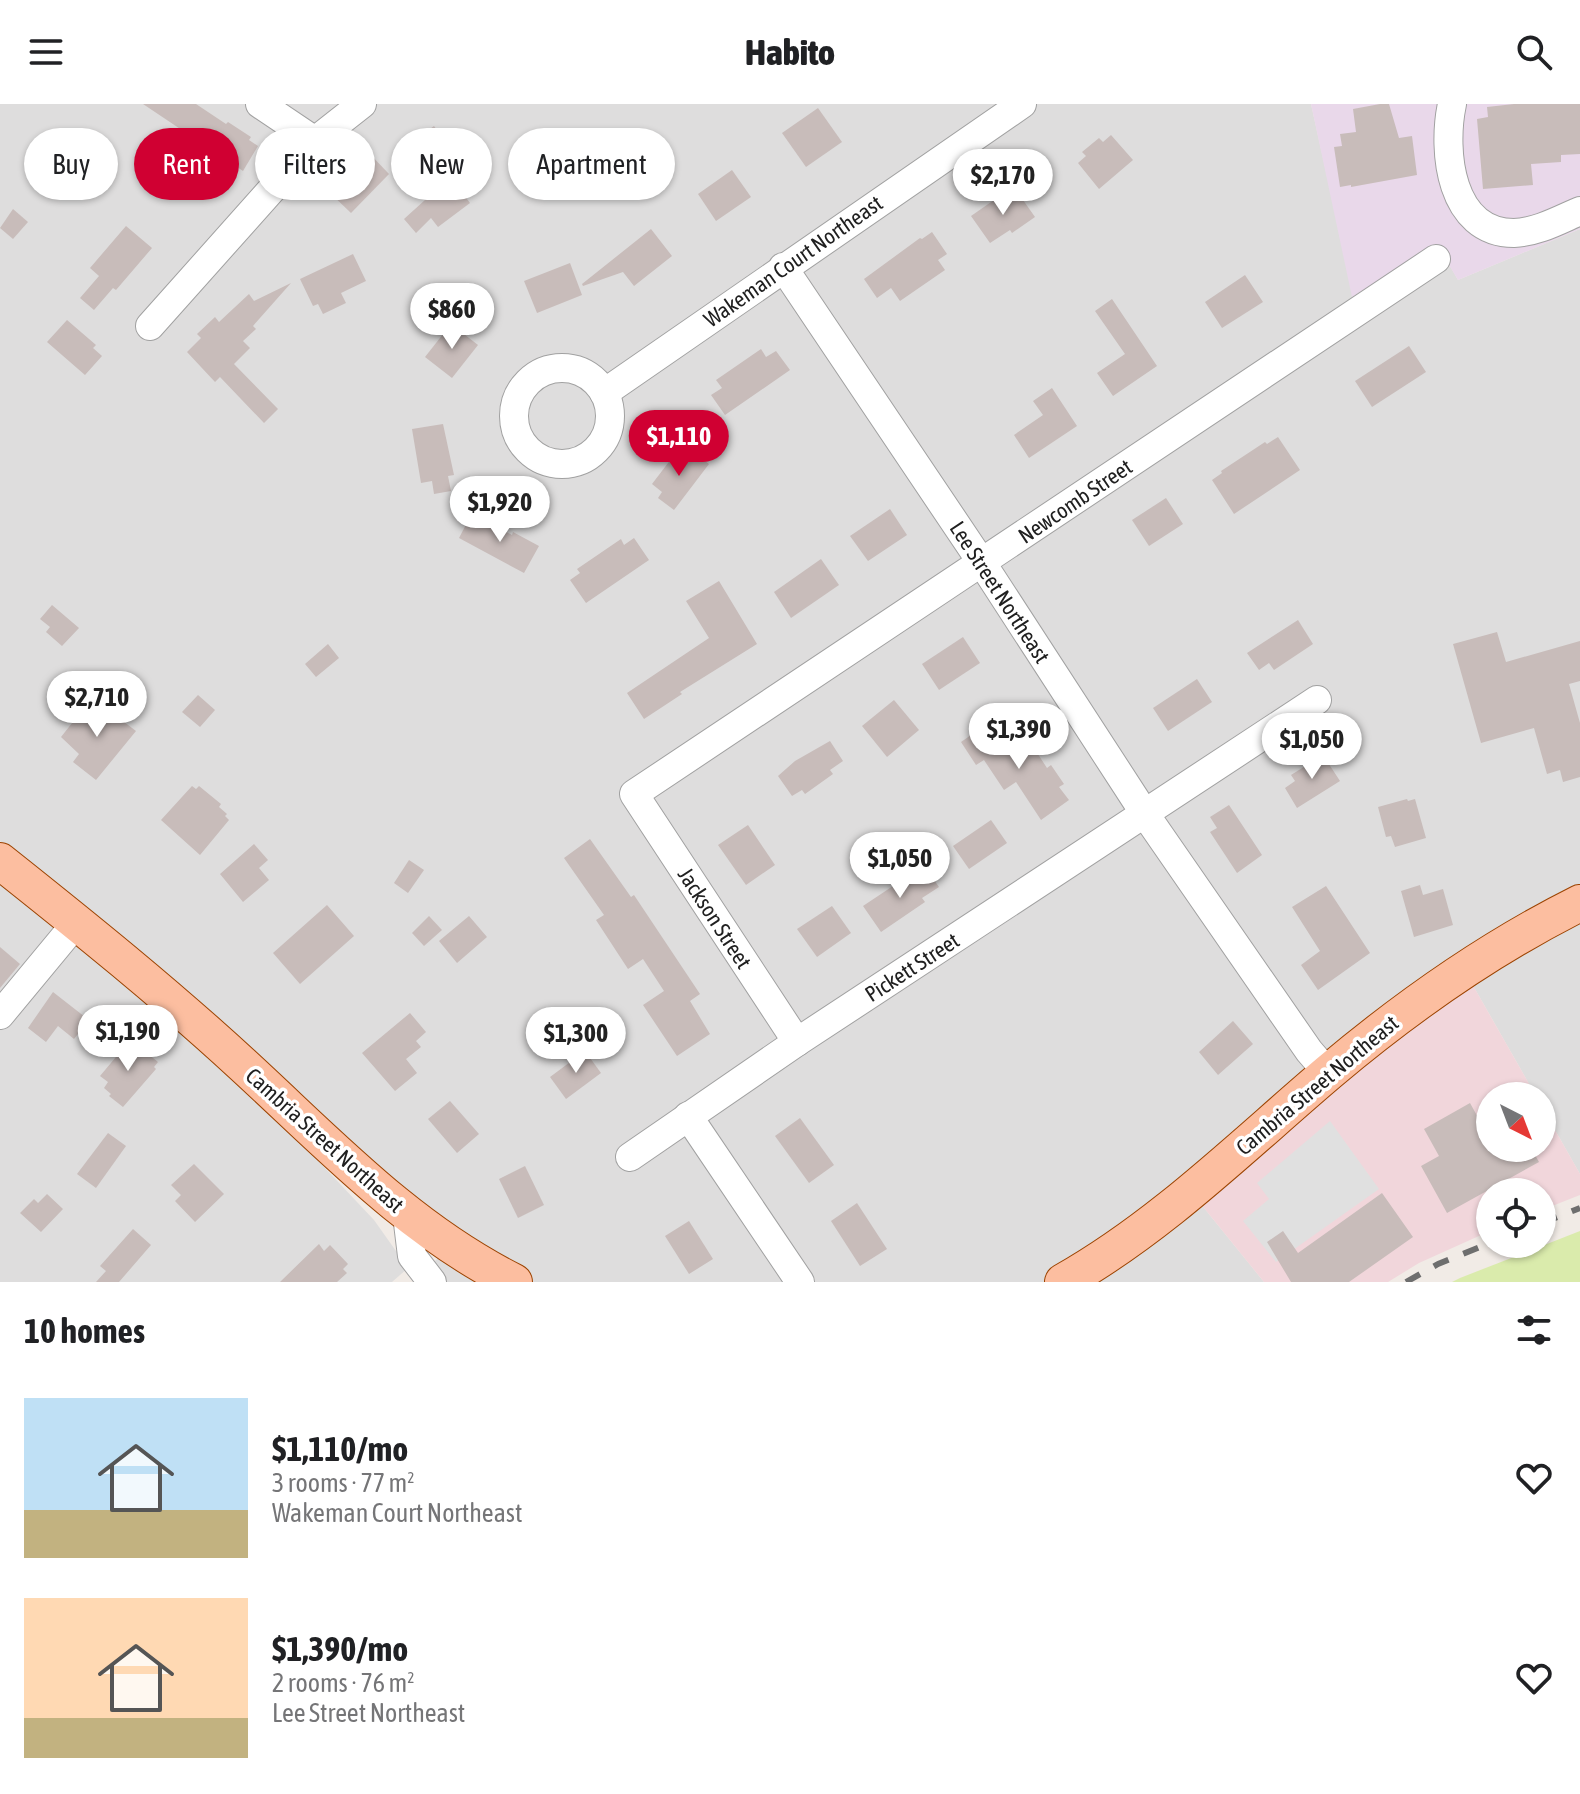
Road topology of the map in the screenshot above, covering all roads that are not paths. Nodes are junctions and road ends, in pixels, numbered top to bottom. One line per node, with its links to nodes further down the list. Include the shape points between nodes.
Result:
1 (260, 104): 5 (street)
2 (362, 104): 6 (street)
3 (1022, 104): 10 (street, Wakeman Court Northeast)
4 (1452, 104): 8 (street, via 1449,156 1456,188 1471,215 1511,233 1537,229)
5 (296, 128)
6 (332, 128)
7 (262, 200): 11 (street)
8 (1580, 211)
9 (1436, 259): 13 (street, Newcomb Street)
10 (783, 267): 12 (street, Wakeman Court Northeast); 13 (street, Lee Street Northeast)
11 (150, 326)
12 (604, 393)
13 (982, 563): 15 (street, Newcomb Street); 16 (street, Lee Street Northeast)
14 (1317, 700): 16 (street, Pickett Street)
15 (634, 794): 21 (street, Jackson Street)
16 (1145, 814): 21 (street, Pickett Street); 22 (street, Lee Street Northeast)
17 (0, 861): 19 (main road, Cambria Street Northeast)
18 (1580, 903): 22 (main road, Cambria Street Northeast, via 1438,988)
19 (77, 922): 20 (street); 25 (main road, Cambria Street Northeast, via 177,1005)
20 (0, 1015)
21 (797, 1042): 23 (street, Pickett Street)
22 (1328, 1073): 26 (main road, Cambria Street Northeast)
23 (688, 1116): 24 (street, Pickett Street); 29 (street)
24 (630, 1157)
25 (407, 1215): 27 (street, via 412,1256); 28 (main road, Cambria Street Northeast)
26 (1130, 1241): 30 (main road, Cambria Street Northeast); 31 (street)
27 (432, 1282)
28 (514, 1282)
29 (800, 1282)
30 (1063, 1282)
31 (1100, 1282)

